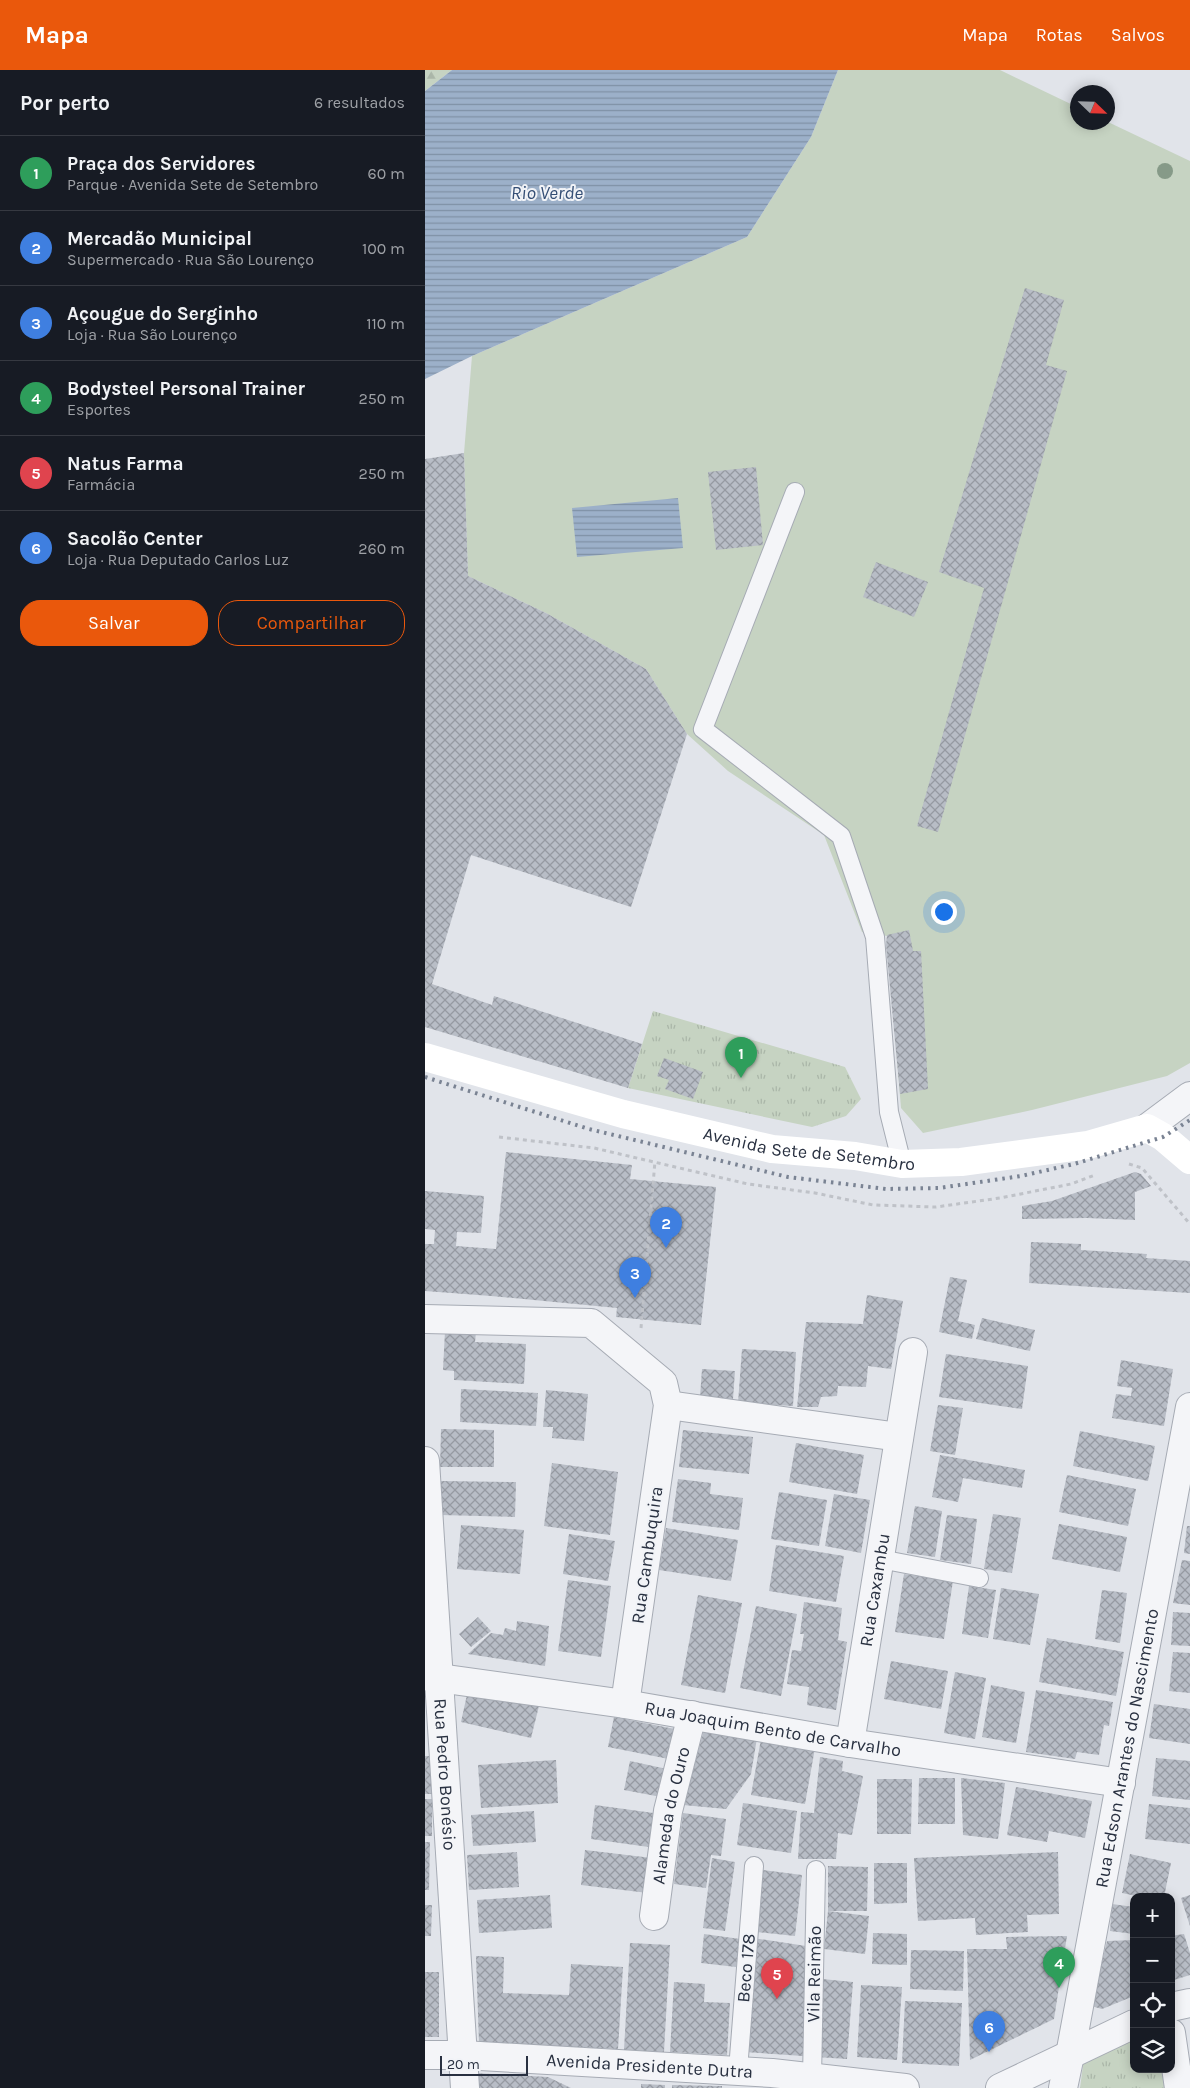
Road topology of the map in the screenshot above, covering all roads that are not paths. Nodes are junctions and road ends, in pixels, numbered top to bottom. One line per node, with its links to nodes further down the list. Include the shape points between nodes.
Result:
1 (795, 492): 6 (lane, via 703,729 841,836 875,937 889,1112)
2 (425, 1057): 6 (main road, Avenida Sete de Setembro, via 623,1114 764,1147)
3 (1190, 1096): 4 (street)
4 (1147, 1128): 5 (main road); 6 (main road, Avenida Sete de Setembro, via 1088,1145 961,1162)
5 (1190, 1160)
6 (902, 1164)
7 (425, 1319): 9 (street, via 591,1323 663,1382)
8 (913, 1352): 11 (street, Rua Caxambu)
9 (668, 1406): 11 (street); 16 (street, Rua Cambuquira)
10 (1190, 1407): 20 (street, Rua Edson Arantes do Nascimento)
11 (899, 1437): 13 (street, Rua Caxambu)
12 (425, 1461): 15 (street, Rua Pedro Bonésio)
13 (880, 1559): 14 (lane); 19 (street, Rua Caxambu)
14 (979, 1578)
15 (433, 1678): 16 (street, Rua Joaquim Bento de Carvalho); 18 (street, Rua Pedro Bonésio)
16 (625, 1704): 17 (street, Rua Joaquim Bento de Carvalho)
17 (691, 1715): 19 (street, Rua Joaquim Bento de Carvalho); 23 (street, Alameda do Ouro, via 668,1811)
18 (435, 1743): 28 (street, Rua Pedro Bonésio)
19 (850, 1743): 20 (street, Rua Joaquim Bento de Carvalho)
20 (1121, 1784): 29 (street, Rua Edson Arantes do Nascimento)
21 (754, 1866): 31 (lane, Beco 178)
22 (816, 1870): 32 (lane, Vila Reimão)
23 (654, 1916)
24 (1190, 2003): 25 (street)
25 (1175, 2006)
26 (1130, 2026): 29 (street)
27 (425, 2055): 28 (street, Avenida Presidente Dutra)
28 (463, 2055): 31 (street, Avenida Presidente Dutra); 34 (street, Rua Pedro Bonésio)
29 (1069, 2055): 36 (street); 37 (street, Rua Edson Arantes do Nascimento)
30 (1175, 2060): 38 (street)
31 (738, 2070): 32 (street, Avenida Presidente Dutra)
32 (812, 2078): 33 (street, Avenida Presidente Dutra)
33 (843, 2085): 35 (street, Avenida Presidente Dutra)
34 (465, 2088)
35 (905, 2088)
36 (1000, 2088)
37 (1063, 2088)
38 (1179, 2088)

